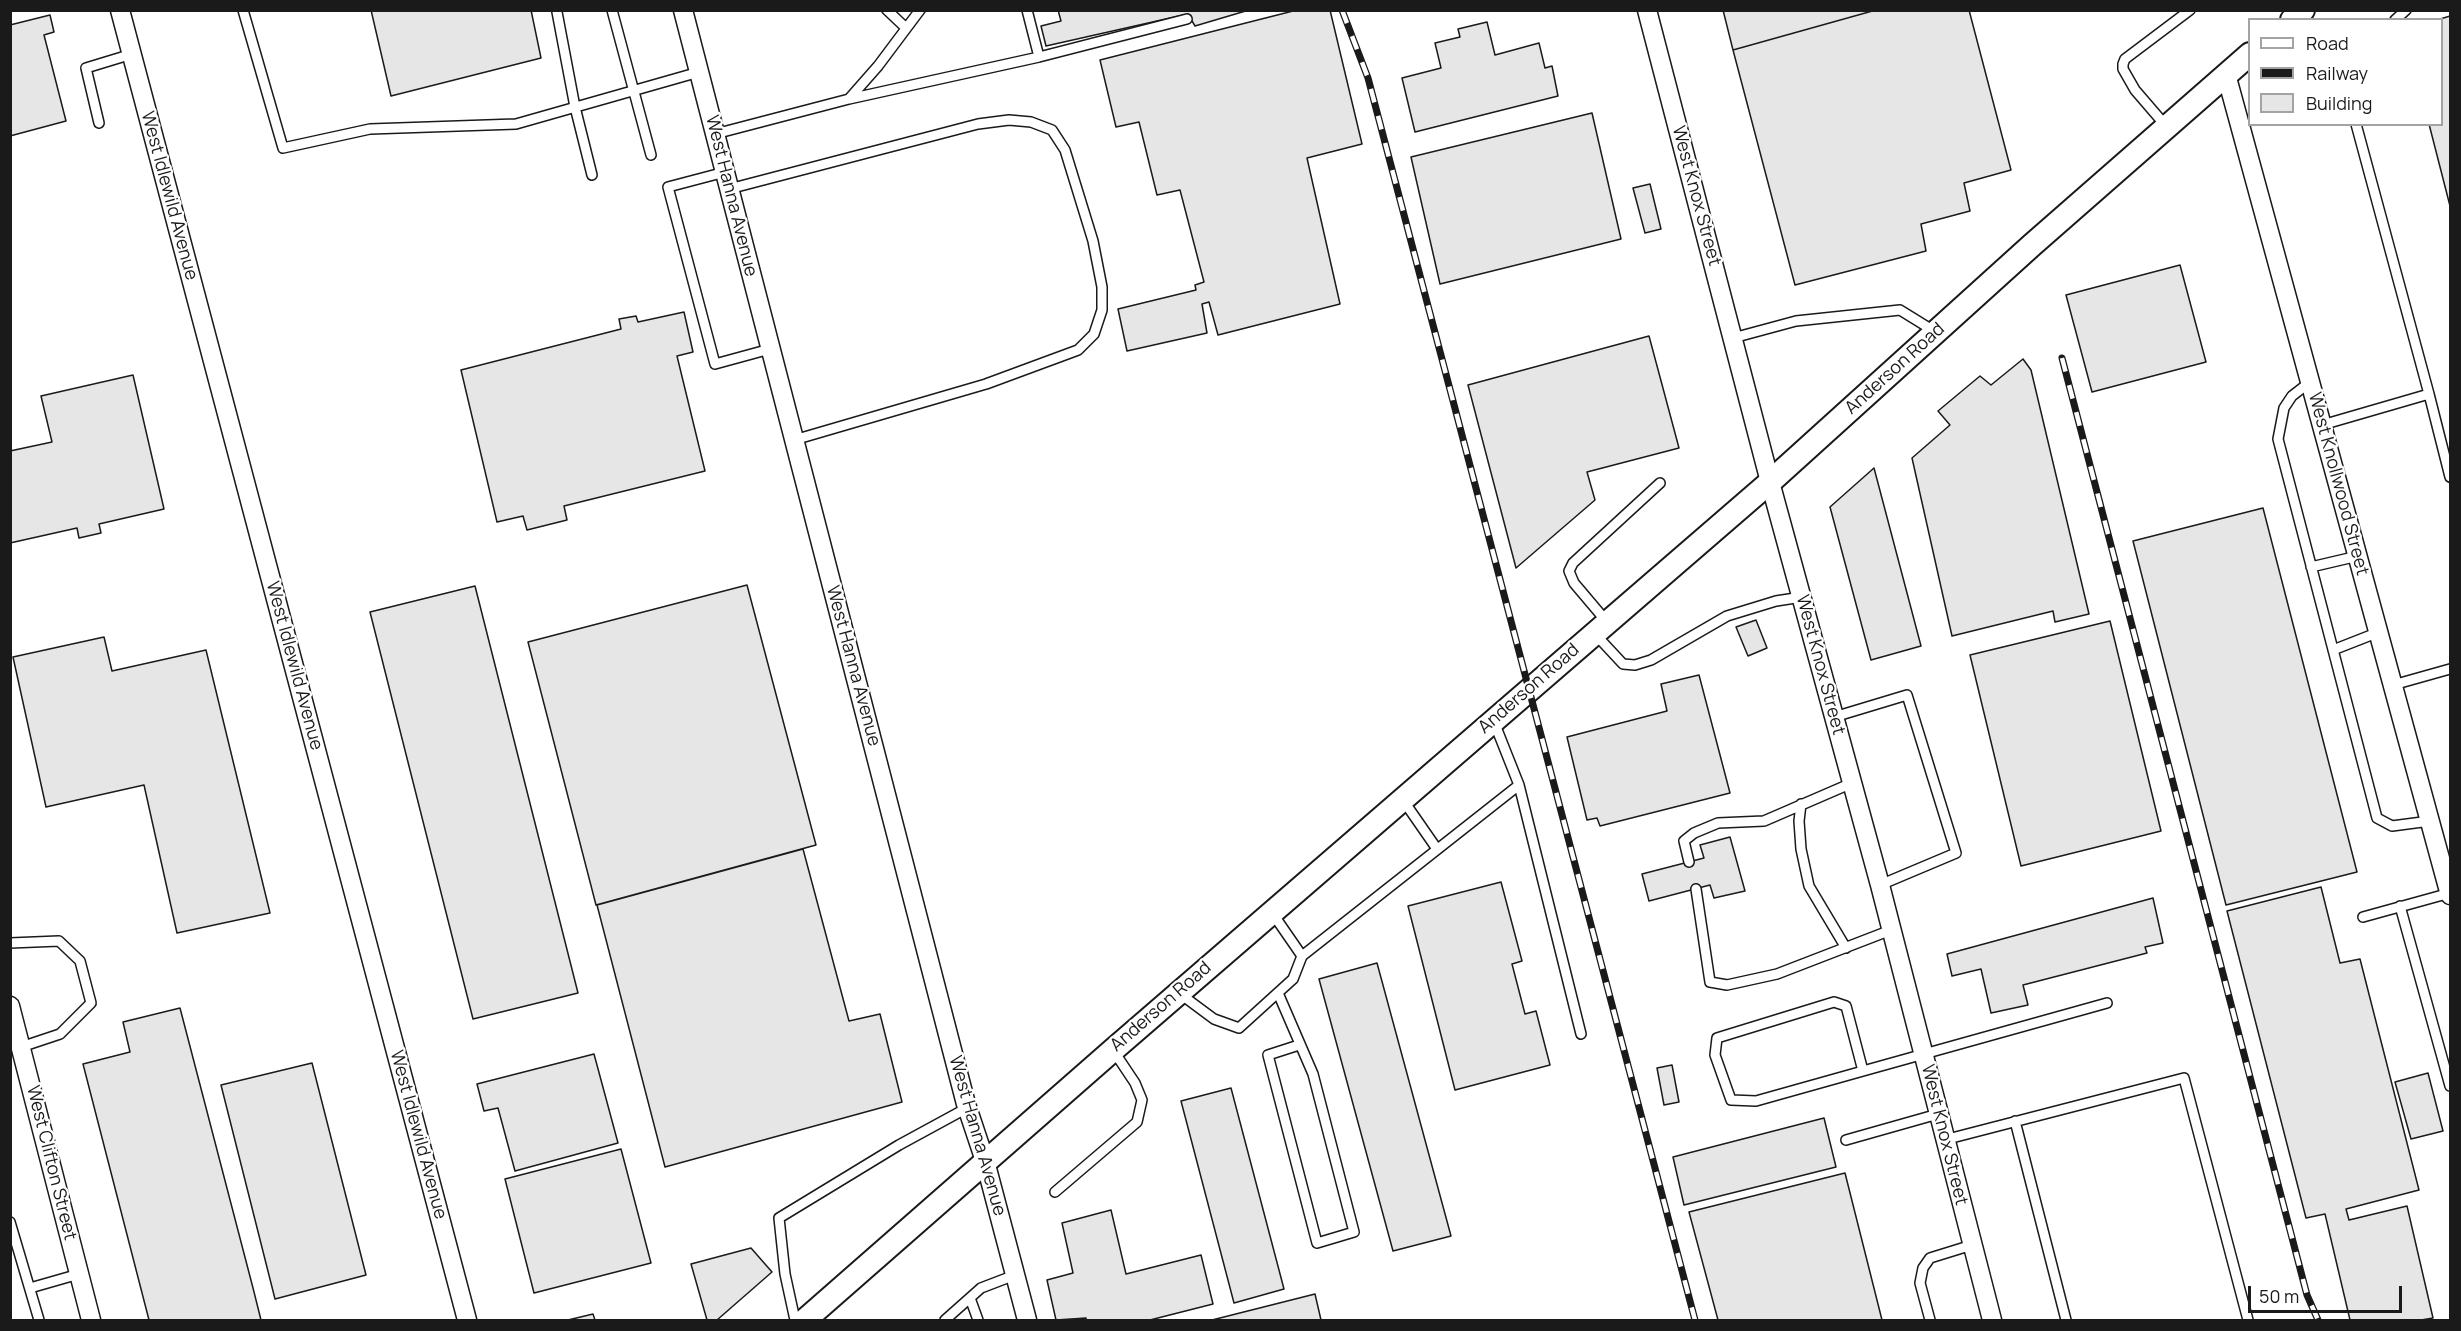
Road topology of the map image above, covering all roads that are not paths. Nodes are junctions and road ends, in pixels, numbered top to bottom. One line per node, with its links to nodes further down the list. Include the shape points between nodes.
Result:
1 (120, 10): 13 (street, West Idlewild Avenue)
2 (243, 10): 20 (lane, via 283,148 370,129 516,124)
3 (612, 10): 18 (lane)
4 (683, 10): 16 (street, West Hanna Avenue)
5 (887, 10): 12 (lane)
6 (920, 10): 12 (lane)
7 (1027, 10): 15 (lane)
8 (1647, 10): 29 (street, West Knox Street)
9 (2190, 10): 22 (lane, via 2123,64 2135,90)
10 (557, 12): 20 (lane)
11 (1187, 19): 15 (lane)
12 (906, 28): 19 (lane)
13 (132, 54): 21 (lane, via 86,68); 91 (street, West Idlewild Avenue)
14 (2248, 56): 17 (street, Anderson Road)
15 (1039, 57): 19 (lane)
16 (699, 72): 18 (lane); 24 (street, West Hanna Avenue)
17 (2226, 74): 22 (street, Anderson Road); 31 (street, West Knollwood Street)
18 (633, 91): 20 (lane); 25 (lane)
19 (849, 99): 24 (lane)
20 (575, 107): 26 (lane)
21 (99, 123)
22 (2166, 126): 28 (street, Anderson Road)
23 (2357, 126): 32 (lane)
24 (715, 134): 27 (street, West Hanna Avenue)
25 (651, 155)
26 (592, 175)
27 (727, 180): 30 (street, West Hanna Avenue); 30 (lane, via 668,188 715,364); 34 (lane, via 978,124 1031,122 1052,130 1065,150 1093,241 1102,310 1094,334 1078,350 996,381)
28 (1936, 332): 29 (lane, via 1900,310 1796,321); 36 (street, Anderson Road)
29 (1733, 338): 36 (street, West Knox Street)
30 (771, 349): 34 (street, West Hanna Avenue)
31 (2310, 382): 33 (street, West Knollwood Street); 39 (lane, via 2284,408 2278,439)
32 (2429, 394): 33 (lane); 35 (lane)
33 (2322, 425): 38 (street, West Knollwood Street)
34 (794, 440): 76 (street, West Hanna Avenue)
35 (2451, 477)
36 (1770, 482): 40 (street, West Knox Street); 41 (street, Anderson Road)
37 (1660, 483): 41 (lane, via 1569,571)
38 (2358, 556): 39 (lane); 42 (street, West Knollwood Street)
39 (2311, 567): 43 (lane)
40 (1802, 597): 41 (lane, via 1727,616 1651,660 1635,665 1623,663); 46 (street, West Knox Street)
41 (1600, 627): 47 (street, Anderson Road)
42 (2379, 632): 43 (lane); 45 (street, West Knollwood Street)
43 (2333, 650): 52 (lane, via 2377,818 2392,825)
44 (2451, 669): 45 (lane)
45 (2393, 685): 52 (street, West Knollwood Street)
46 (1834, 717): 48 (street, West Knox Street); 55 (lane, via 1907,695 1956,853)
47 (1493, 720): 49 (lane); 50 (street, Anderson Road)
48 (1852, 783): 51 (lane); 55 (street, West Knox Street)
49 (1519, 785): 53 (lane); 69 (lane)
50 (1402, 798): 53 (lane); 59 (street, Anderson Road)
51 (1801, 804): 54 (lane, via 1764,821 1718,823 1694,833 1684,841); 63 (lane, via 1798,821 1809,886)
52 (2430, 821): 57 (street, West Knollwood Street)
53 (1437, 849): 64 (lane)
54 (1689, 862)
55 (1880, 885): 61 (street, West Knox Street)
56 (1696, 889): 63 (lane, via 1710,982 1728,985 1777,974)
57 (2450, 894): 58 (lane)
58 (2400, 906): 60 (lane); 75 (lane)
59 (1271, 912): 64 (lane); 65 (street, Anderson Road)
60 (2363, 916)
61 (1891, 930): 63 (lane); 73 (street, West Knox Street)
62 (10, 943): 70 (lane, via 59,940 80,961 91,1003 60,1034)
63 (1846, 948)
64 (1302, 956): 66 (lane, via 1293,979)
65 (1179, 992): 66 (lane, via 1215,1019 1239,1028); 72 (street, Anderson Road)
66 (1278, 993): 71 (lane)
67 (2107, 1003): 73 (lane)
68 (10, 1005): 70 (street, West Clifton Street)
69 (1581, 1034)
70 (17, 1042): 85 (street, West Clifton Street)
71 (1299, 1045): 71 (lane, via 1313,1074 1354,1232 1317,1243 1268,1055)
72 (1113, 1050): 81 (street, Anderson Road); 82 (lane, via 1142,1100 1137,1122)
73 (1923, 1056): 74 (lane); 77 (street, West Knox Street)
74 (1863, 1071): 74 (lane, via 1846,1006 1834,1002 1717,1038 1715,1055 1731,1100 1756,1101)
75 (2451, 1086)
76 (968, 1108): 81 (street, West Hanna Avenue); 92 (lane, via 779,1218)
77 (1938, 1114): 79 (lane); 80 (street, West Knox Street)
78 (2015, 1121): 80 (lane); 99 (lane); 100 (lane, via 2184,1078)
79 (1846, 1140)
80 (1944, 1140): 84 (street, West Knox Street)
81 (985, 1161): 86 (street, West Hanna Avenue); 93 (street, Anderson Road)
82 (1055, 1192)
83 (10, 1222): 87 (lane)
84 (1972, 1245): 97 (lane, via 1929,1258 1923,1268 1920,1283); 98 (street, West Knox Street)
85 (79, 1274): 87 (lane); 90 (street, West Clifton Street)
86 (1015, 1275): 88 (lane, via 981,1288); 96 (street, West Hanna Avenue)
87 (30, 1288): 89 (lane)
88 (970, 1298): 94 (lane); 95 (lane)
89 (39, 1320)
90 (91, 1320)
91 (464, 1320)
92 (795, 1320)
93 (805, 1320)
94 (945, 1320)
95 (978, 1320)
96 (1027, 1320)
97 (1930, 1320)
98 (1992, 1320)
99 (2066, 1320)
100 (2248, 1320)

